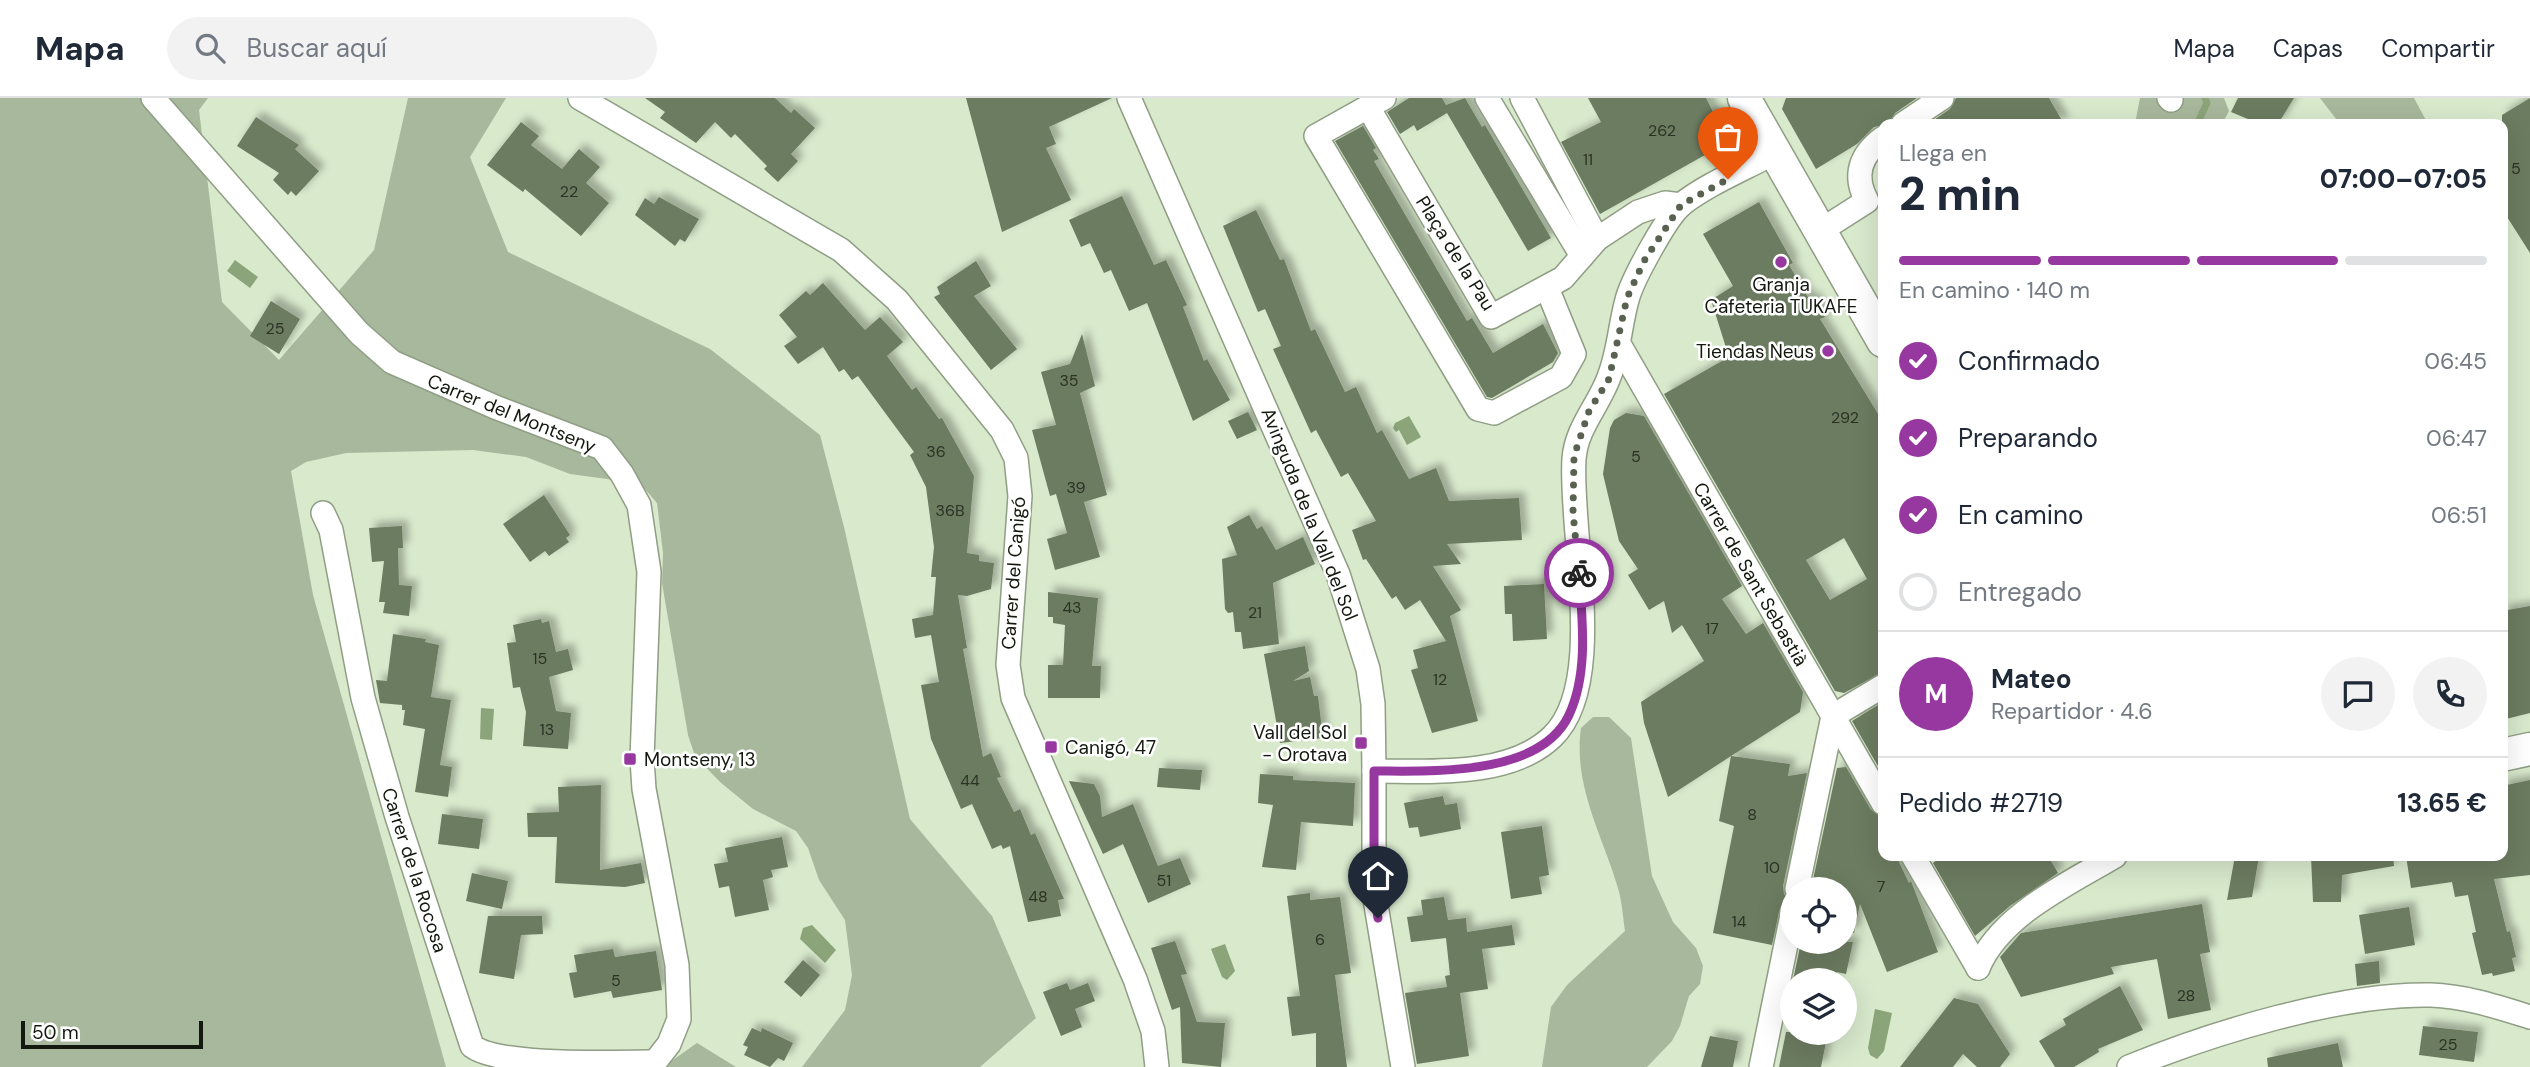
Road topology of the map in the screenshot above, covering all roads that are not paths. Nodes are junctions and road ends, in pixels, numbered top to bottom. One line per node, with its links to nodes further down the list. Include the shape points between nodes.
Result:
1 (153, 98): 30 (street, Carrer del Montseny, via 359,333 392,362 602,449 639,505 649,572 644,789 677,965 679,1019 669,1044)
2 (580, 98): 31 (street, Carrer del Canigó, via 841,250 897,300 1002,430 1016,458 1020,496 1007,665 1013,698 1135,979 1153,1031)
3 (1129, 98): 23 (street, Avinguda de la Vall del Sol, via 1338,574 1368,669)
4 (1487, 98): 14 (street)
5 (1522, 98): 14 (street)
6 (1744, 98): 11 (street)
7 (1942, 98): 9 (street)
8 (1376, 102): 15 (street, Plaça de la Pau, via 1491,317); 15 (street, via 1316,136 1478,409 1494,413 1561,377 1574,354)
9 (1910, 119)
10 (1878, 144): 13 (street, via 1859,167 1858,179 1867,201)
11 (1775, 152): 12 (street); 13 (street)
12 (1681, 205): 14 (street, Plaça de la Pau, via 1665,203 1638,212); 17 (street, via 1644,261 1627,298)
13 (1820, 231): 16 (street)
14 (1590, 247): 15 (street, Plaça de la Pau)
15 (1548, 288)
16 (1878, 332)
17 (1619, 344): 20 (street, Carrer de Sant Sebastià); 23 (street, via 1609,379 1589,411 1574,456 1573,513 1583,639 1569,716 1552,738 1524,755 1492,765)
18 (323, 513): 30 (street, Carrer de la Rocosa, via 331,530 363,698 385,777 472,1046 480,1053 542,1063)
19 (1878, 689): 20 (street)
20 (1833, 716): 24 (street, Carrer de Sant Sebastià); 27 (street)
21 (2530, 749): 22 (street)
22 (2508, 754)
23 (1374, 771): 32 (street, Avinguda de la Vall del Sol, via 1374,893)
24 (1878, 794)
25 (1916, 861): 26 (street, via 1978,968 1986,948 2008,927 2045,898)
26 (2107, 861)
27 (1799, 877)
28 (1784, 954): 33 (street)
29 (2530, 1017): 34 (street, via 2477,1001 2431,995 2377,1000 2273,1020)
30 (652, 1064)
31 (1157, 1067)
32 (1404, 1067)
33 (1761, 1067)
34 (2129, 1067)

